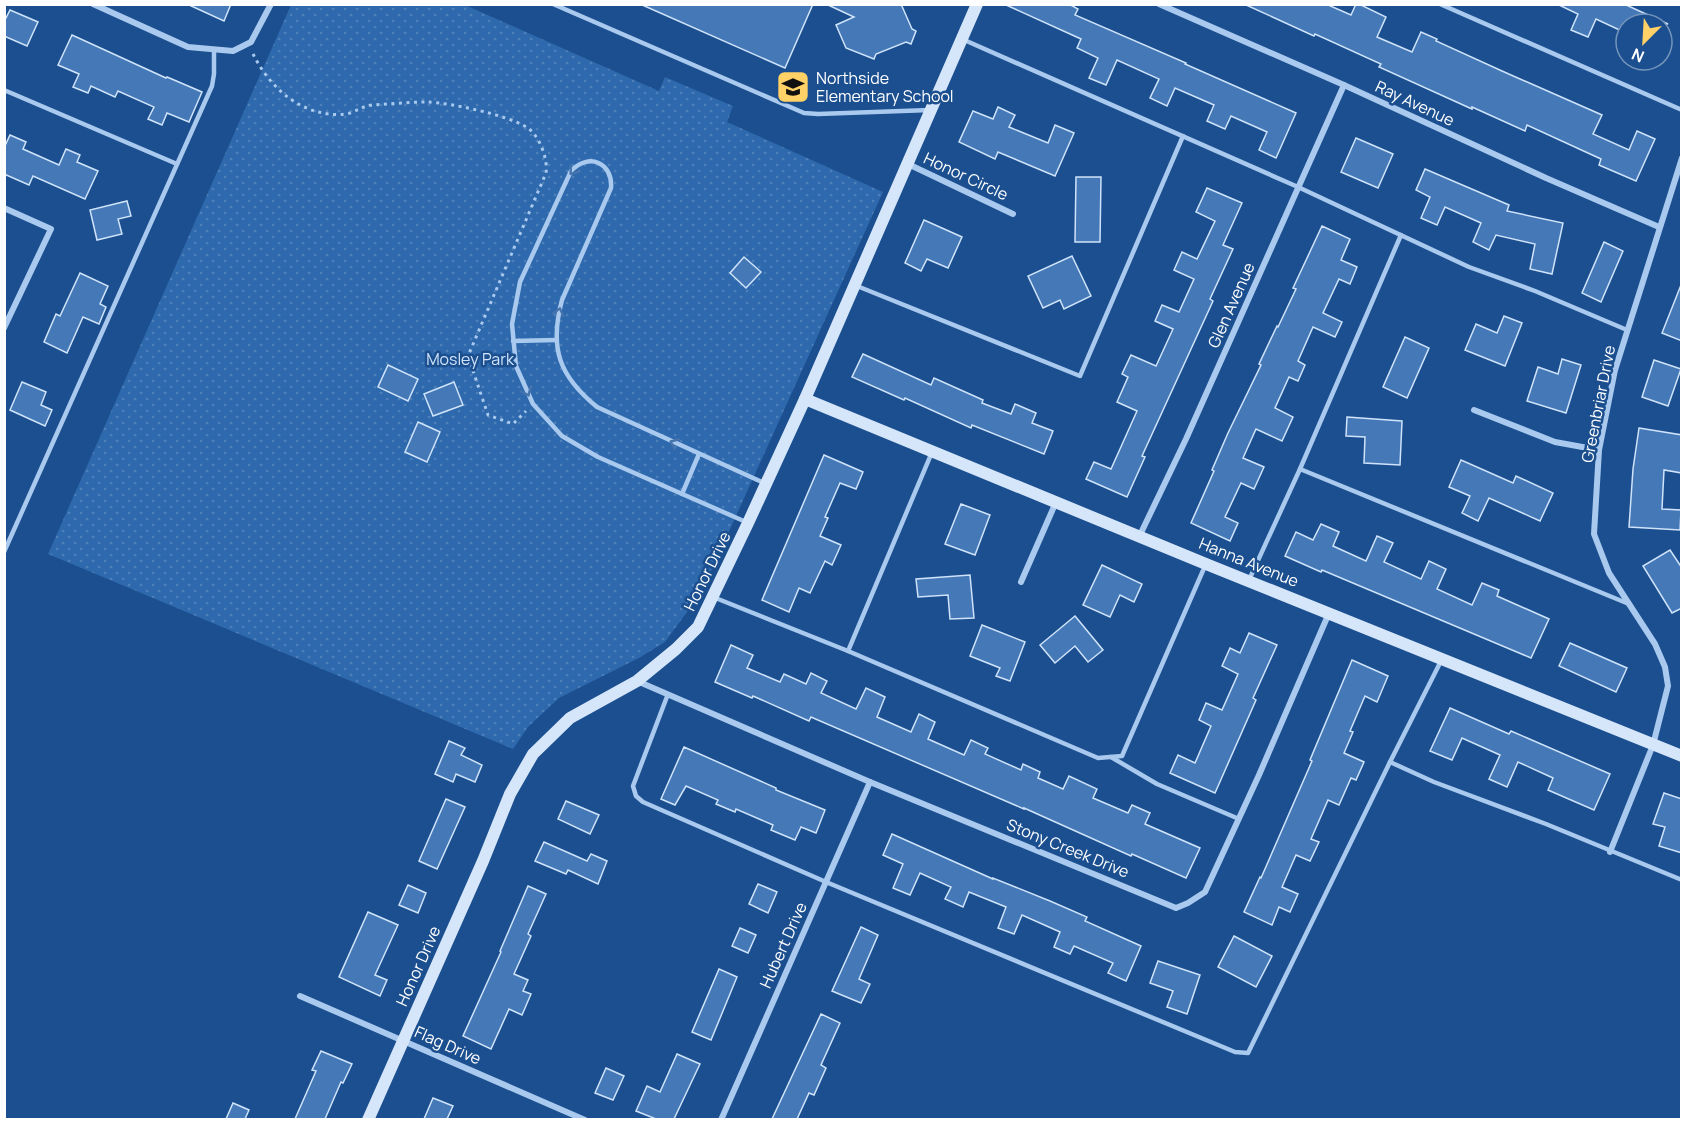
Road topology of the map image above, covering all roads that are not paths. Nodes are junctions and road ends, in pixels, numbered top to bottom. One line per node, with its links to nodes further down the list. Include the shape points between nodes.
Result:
1 (93, 4): 8 (street, via 188,47)
2 (271, 4): 8 (street, via 251,42 233,51)
3 (553, 4): 11 (lane, via 804,113)
4 (978, 4): 7 (street, Honor Drive)
5 (1159, 4): 9 (street, Ray Avenue)
6 (1440, 4): 12 (lane)
7 (962, 39): 11 (street, Honor Drive); 13 (lane)
8 (214, 50): 15 (lane, via 212,87)
9 (1344, 85): 17 (street, Glen Avenue); 20 (street, Ray Avenue)
10 (4, 90): 15 (lane)
11 (931, 110): 16 (street, Honor Drive)
12 (1682, 110)
13 (1184, 136): 17 (lane); 22 (lane, via 1080,376)
14 (1682, 158): 20 (street, Greenbriar Drive)
15 (177, 164): 38 (lane)
16 (908, 164): 19 (street, Honor Circle); 22 (street, Honor Drive)
17 (1298, 187): 21 (lane); 37 (street, Glen Avenue)
18 (4, 208): 23 (street, via 51,228)
19 (1013, 214)
20 (1659, 227): 24 (street, Greenbriar Drive)
21 (1401, 235): 24 (lane, via 1469,267); 32 (lane)
22 (855, 285): 27 (street, Honor Drive)
23 (4, 328)
24 (1627, 330): 29 (street, Greenbriar Drive)
25 (556, 340): 26 (lane); 26 (lane, one-way to 26, via 562,300 611,188 605,167 591,161 576,165 571,171 520,282); 31 (lane, one-way to 25, via 597,407 568,378)
26 (513, 341): 34 (lane, one-way to 34, via 516,366 533,405 561,436)
27 (805, 399): 30 (street, Hanna Avenue); 33 (street, Honor Drive)
28 (1474, 410): 29 (street, via 1555,442)
29 (1599, 450): 43 (street, Greenbriar Drive, via 1594,534 1609,573)
30 (933, 451): 35 (street, Hanna Avenue); 45 (lane)
31 (699, 454): 33 (lane); 34 (lane)
32 (1300, 469): 40 (lane); 43 (lane)
33 (766, 484): 36 (street, Honor Drive)
34 (682, 494): 36 (lane)
35 (1057, 501): 37 (street, Hanna Avenue); 41 (street)
36 (748, 523): 42 (street, Honor Drive)
37 (1140, 535): 39 (street, Hanna Avenue)
38 (4, 552)
39 (1206, 564): 40 (street, Hanna Avenue); 51 (lane, via 1122,756)
40 (1249, 580): 44 (street, Hanna Avenue)
41 (1021, 582)
42 (713, 597): 45 (lane); 47 (street, Honor Drive, via 698,627)
43 (1629, 604): 49 (street, Greenbriar Drive, via 1665,667 1668,686)
44 (1330, 613): 46 (street, Hanna Avenue); 54 (street, Stony Creek Drive)
45 (848, 651): 51 (lane, via 1098,758)
46 (1443, 659): 49 (street, Hanna Avenue); 52 (lane)
47 (637, 681): 48 (street, Stony Creek Drive); 59 (street, Honor Drive, via 570,718 533,754 510,795)
48 (668, 694): 53 (street, Stony Creek Drive); 57 (lane, via 633,786 636,796)
49 (1653, 745): 50 (street, Hanna Avenue); 55 (street, Greenbriar Drive)
50 (1682, 756)
51 (1111, 757): 54 (lane, via 1157,784)
52 (1390, 762): 55 (lane); 57 (lane, via 1248,1053 1235,1052)
53 (870, 782): 54 (street, Stony Creek Drive, via 1176,908 1205,892); 57 (street, Hubert Drive)
54 (1239, 819)
55 (1610, 852): 56 (lane)
56 (1682, 880)
57 (826, 882): 62 (street, Hubert Drive)
58 (300, 996): 59 (street, Flag Drive)
59 (403, 1040): 60 (street, Honor Drive); 61 (street, Flag Drive)
60 (368, 1119)
61 (585, 1119)
62 (721, 1119)

